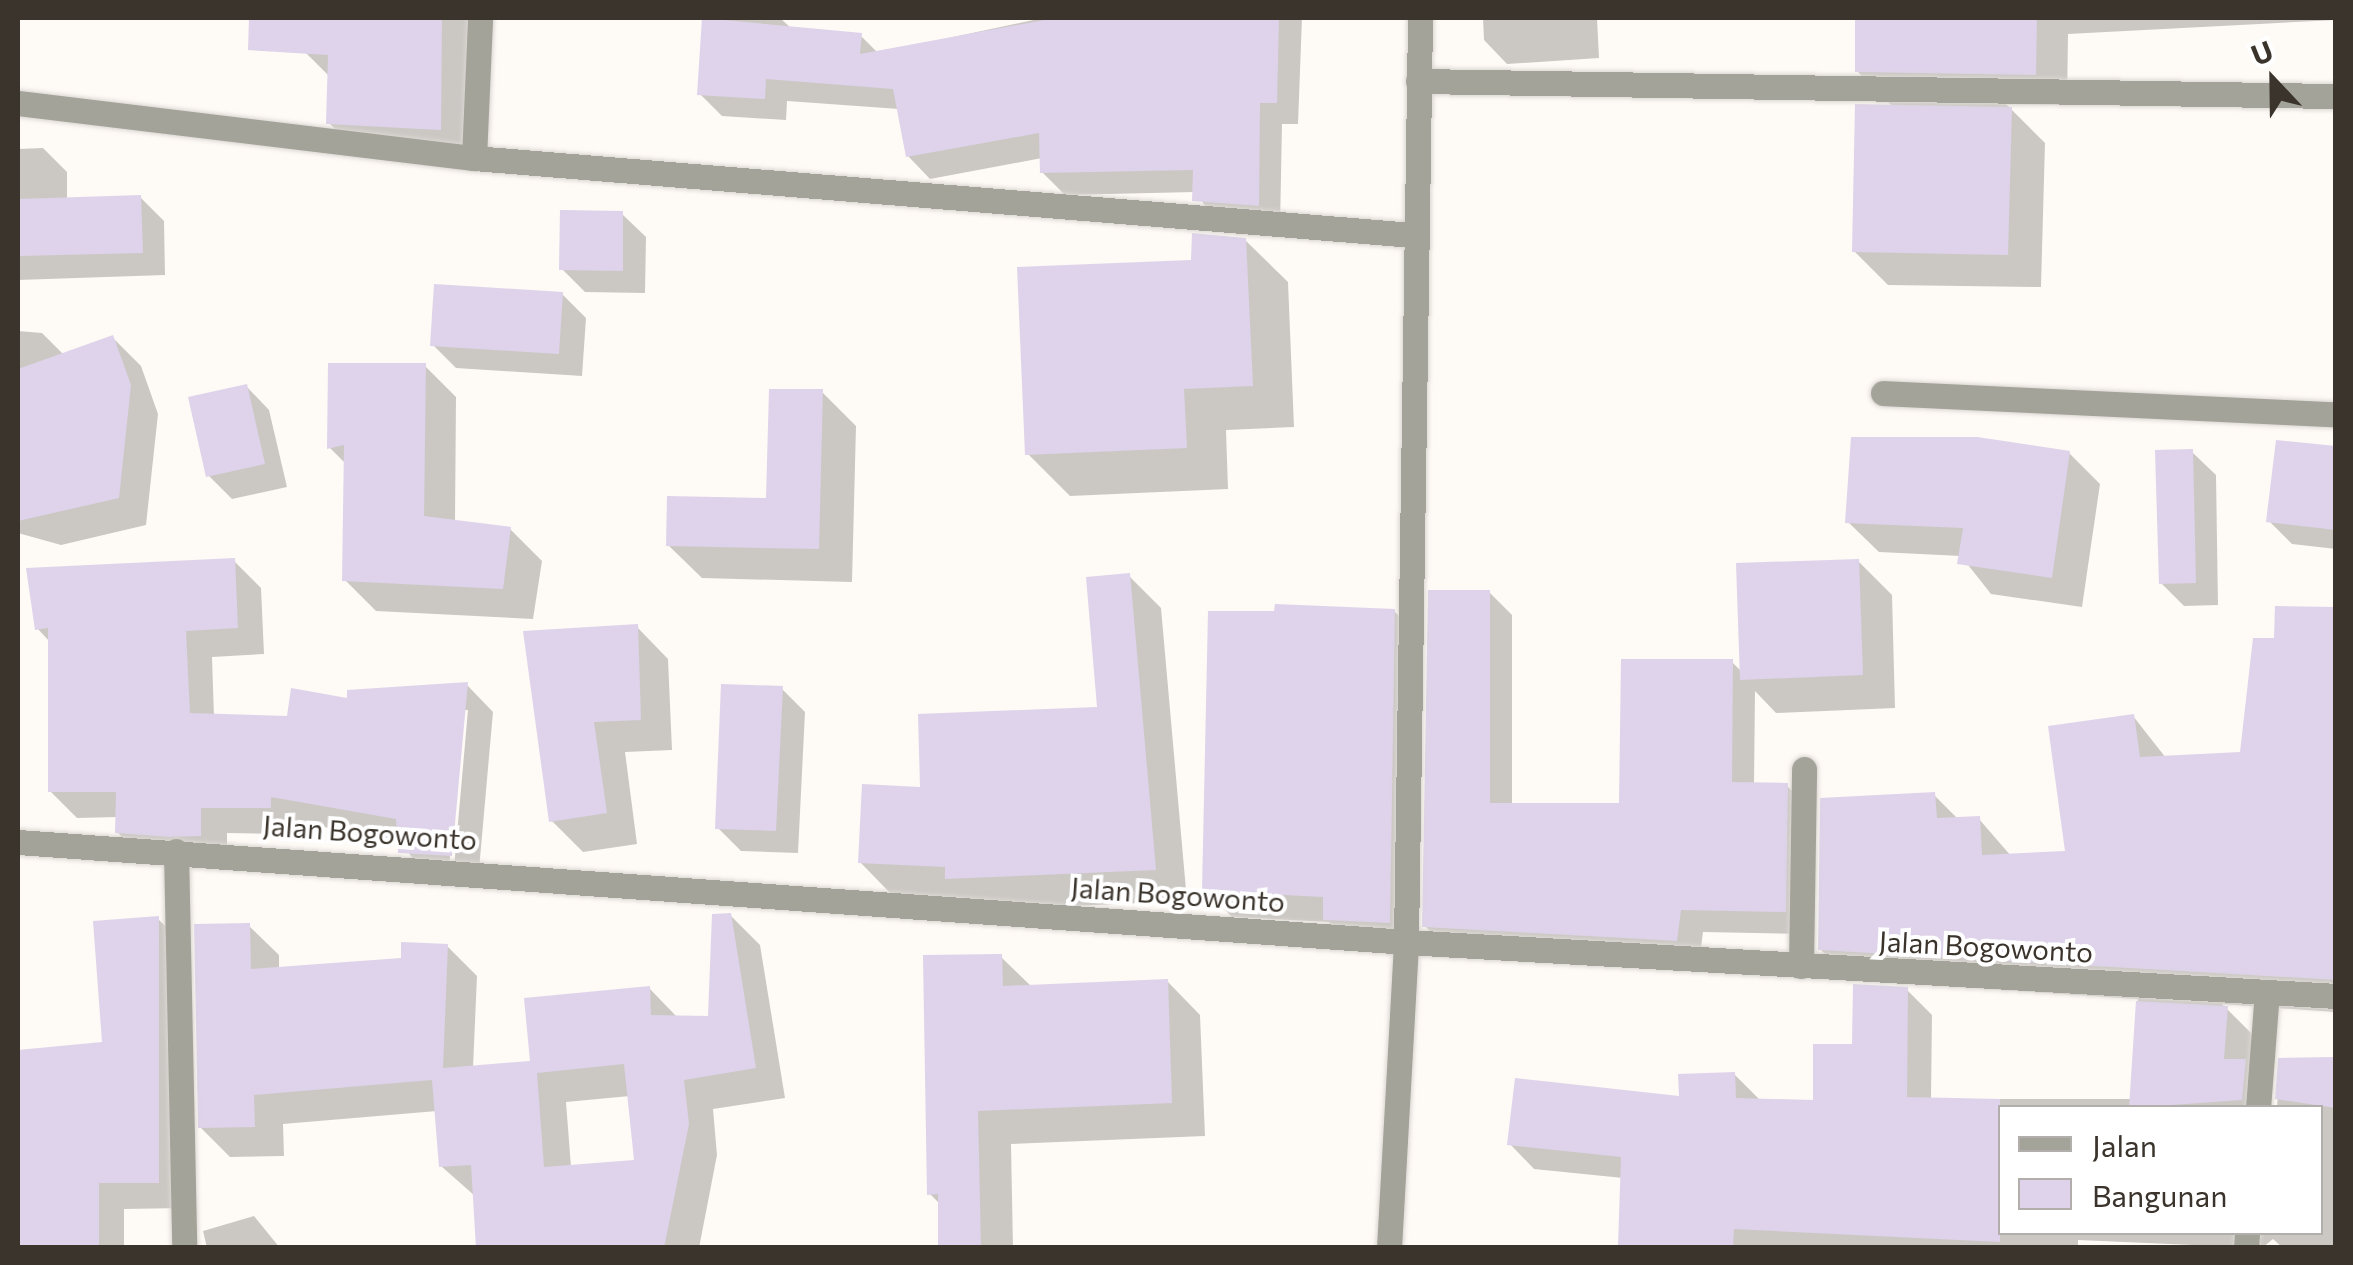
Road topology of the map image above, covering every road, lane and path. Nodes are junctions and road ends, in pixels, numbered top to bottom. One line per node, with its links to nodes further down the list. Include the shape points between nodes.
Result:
1 (480, 18): 6 (street)
2 (1420, 18): 3 (street)
3 (1418, 80): 4 (street); 7 (street)
4 (2336, 96)
5 (18, 103): 6 (street)
6 (474, 158): 7 (street)
7 (1413, 234): 13 (street)
8 (1883, 393): 9 (street)
9 (2336, 414)
10 (1804, 769): 14 (street)
11 (18, 842): 12 (street, Jalan Bogowonto)
12 (176, 851): 13 (street, Jalan Bogowonto); 18 (street)
13 (1406, 942): 14 (street, Jalan Bogowonto); 19 (street)
14 (1801, 966): 15 (street, Jalan Bogowonto)
15 (2268, 992): 16 (street, Jalan Bogowonto); 17 (street)
16 (2336, 996)
17 (2258, 1105)
18 (184, 1248)
19 (1389, 1248)

